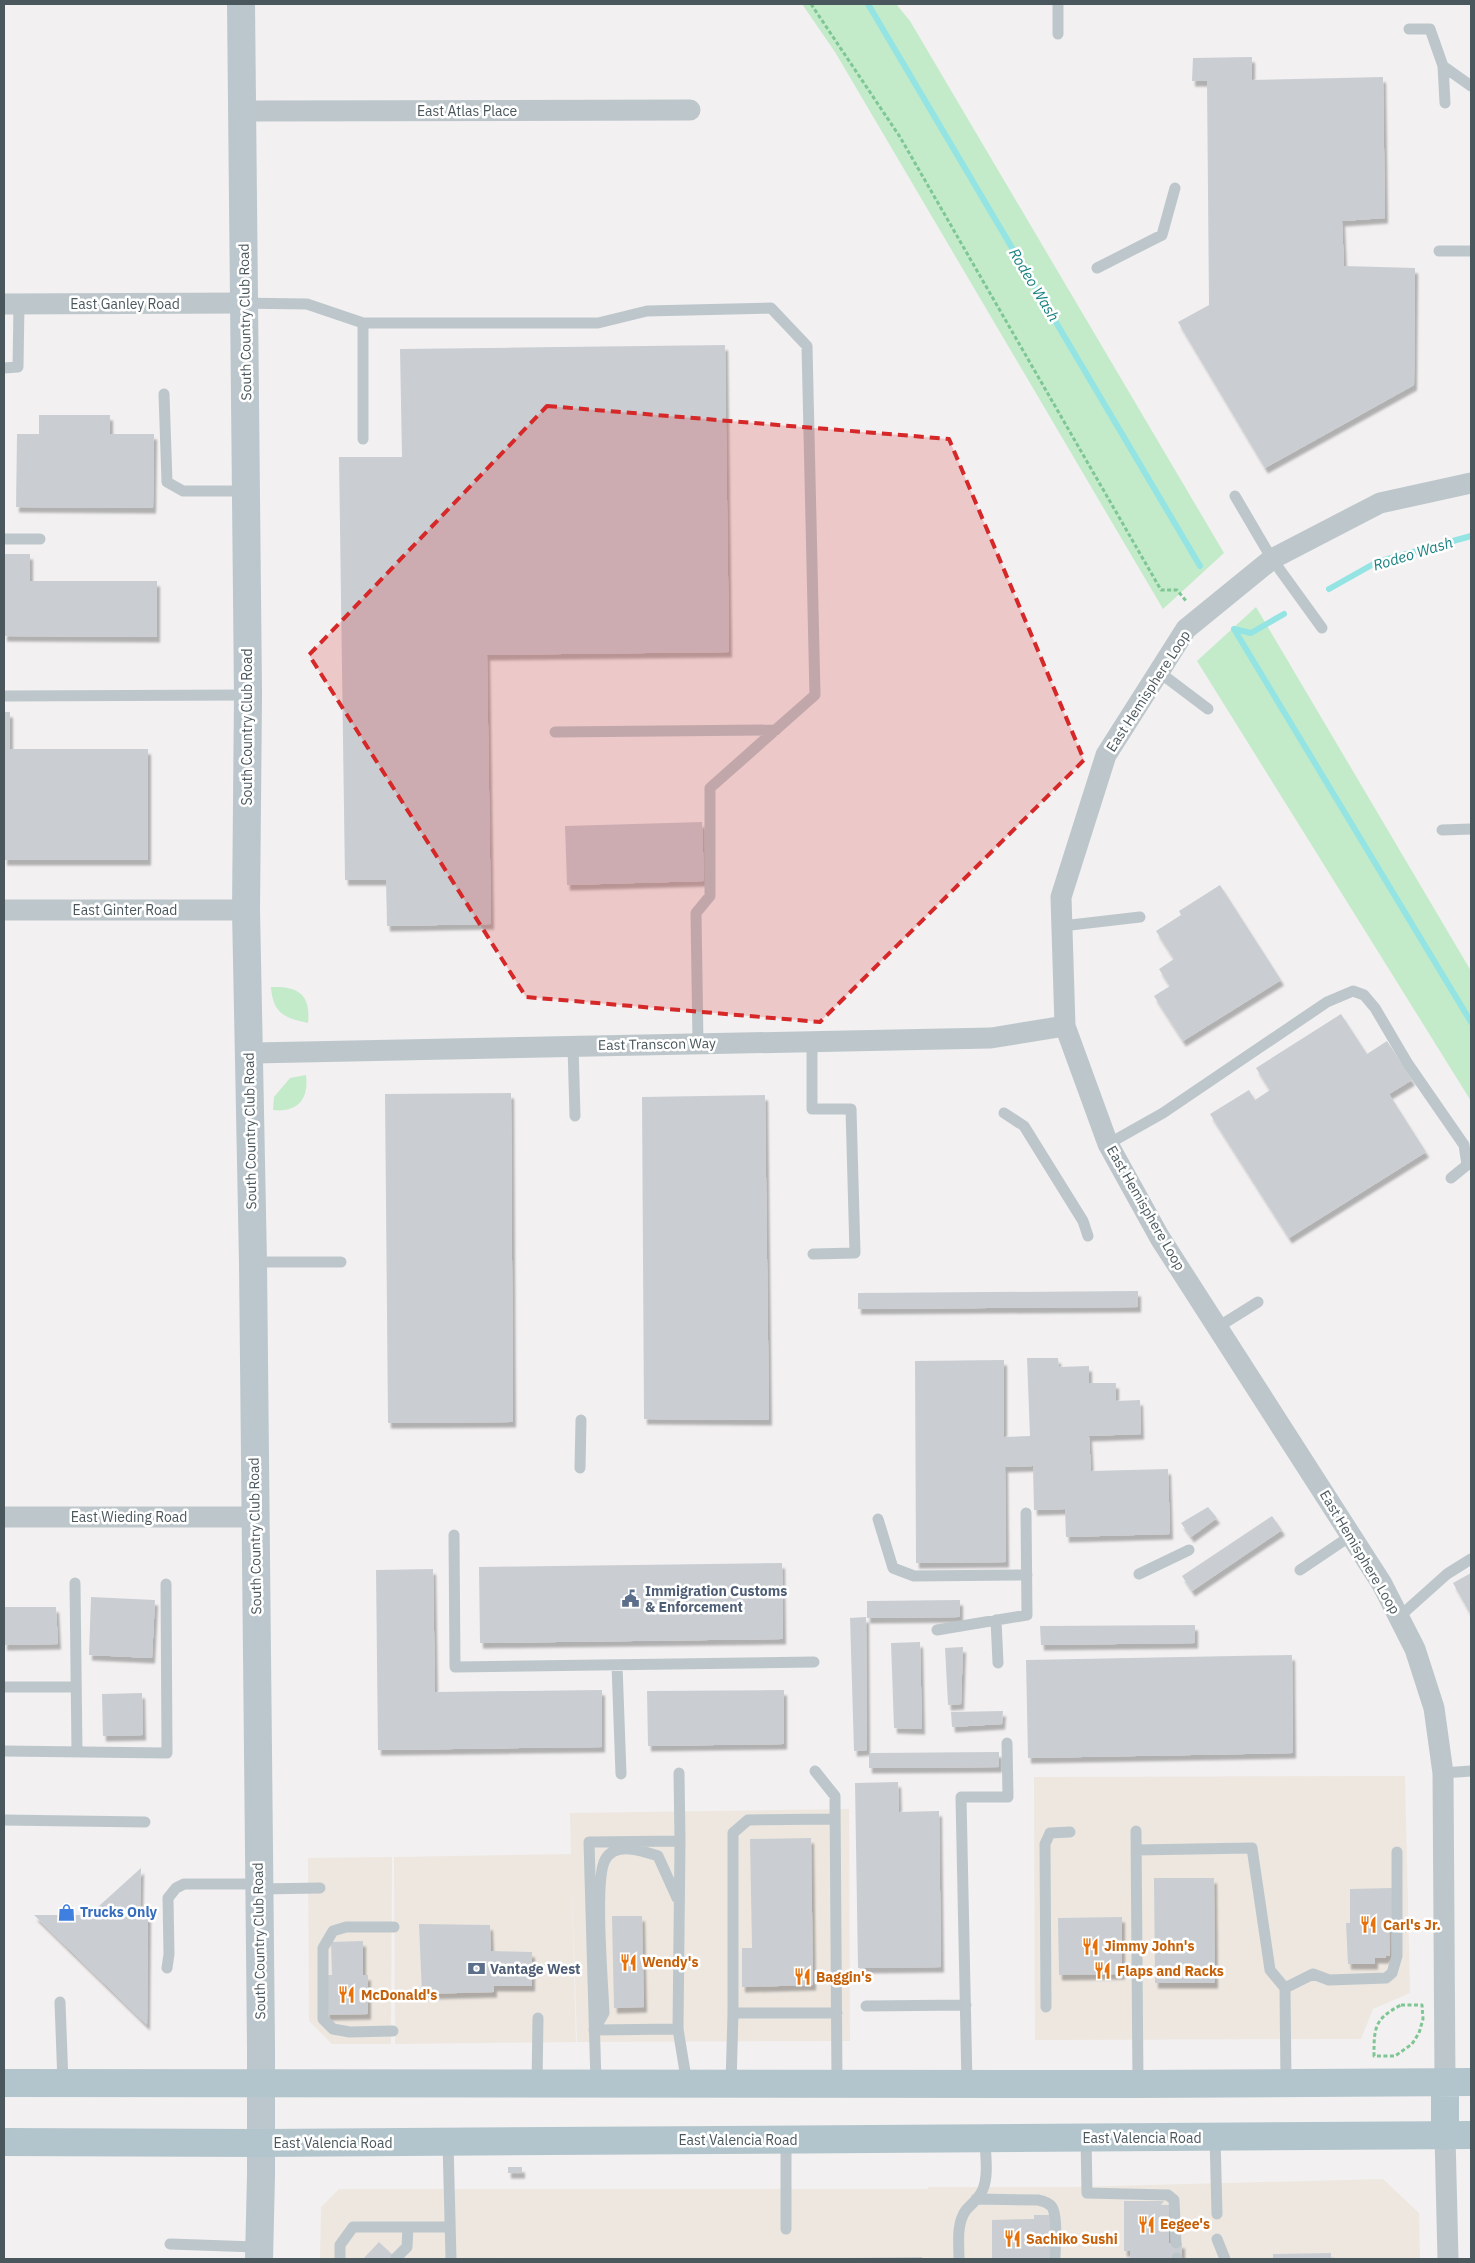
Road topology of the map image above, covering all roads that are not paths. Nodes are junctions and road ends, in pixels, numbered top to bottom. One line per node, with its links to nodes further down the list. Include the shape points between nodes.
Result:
1 (241, 4): 9 (street, South Country Club Road)
2 (1058, 4): 4 (lane)
3 (1409, 29): 5 (lane, via 1430,29)
4 (1058, 34)
5 (1443, 66): 6 (lane); 7 (lane)
6 (1471, 86)
7 (1445, 103)
8 (690, 110): 9 (street, East Atlas Place)
9 (243, 111): 14 (street, South Country Club Road)
10 (1175, 188): 13 (lane, via 1162,235)
11 (1439, 251): 12 (lane)
12 (1471, 251)
13 (1097, 268)
14 (246, 303): 15 (street, East Ganley Road); 16 (lane, via 306,304); 21 (street, South Country Club Road)
15 (11, 304): 17 (lane, via 18,367)
16 (363, 323): 19 (lane); 31 (lane, via 598,323 647,311 771,308 807,346 815,695)
17 (4, 368)
18 (164, 394): 21 (lane, via 167,482 183,492)
19 (364, 439)
20 (1471, 483): 25 (street, East Hemisphere Loop, via 1380,503)
21 (247, 492): 28 (street, South Country Club Road)
22 (1235, 496): 25 (lane)
23 (4, 539): 24 (lane)
24 (40, 539)
25 (1272, 559): 26 (lane); 27 (street, East Hemisphere Loop, via 1186,629)
26 (1322, 628)
27 (1159, 672): 30 (lane); 38 (street, East Hemisphere Loop, via 1106,755 1061,896)
28 (248, 695): 29 (lane); 36 (street, South Country Club Road)
29 (4, 696)
30 (1208, 709)
31 (776, 730): 32 (lane); 41 (lane, via 710,788 710,896 696,913)
32 (554, 732)
33 (1442, 830): 34 (lane)
34 (1471, 830)
35 (4, 910): 36 (street, East Ginter Road)
36 (246, 910): 43 (street, South Country Club Road)
37 (1140, 916): 38 (lane)
38 (1062, 926): 39 (street, East Hemisphere Loop)
39 (1065, 1026): 40 (street, East Transcon Way, via 991,1038); 46 (street, East Hemisphere Loop)
40 (812, 1042): 41 (street, East Transcon Way); 49 (lane, via 812,1109 851,1109 855,1253)
41 (698, 1044): 42 (street, East Transcon Way)
42 (573, 1046): 43 (street, East Transcon Way); 45 (lane)
43 (249, 1053): 50 (street, South Country Club Road)
44 (1004, 1113): 48 (lane, via 1024,1126 1083,1221)
45 (575, 1116)
46 (1108, 1144): 47 (lane, via 1163,1113 1327,1002 1353,991 1364,996 1375,1008 1408,1064 1464,1145 1467,1165); 53 (street, East Hemisphere Loop, via 1160,1238)
47 (1451, 1178)
48 (1088, 1236)
49 (813, 1254)
50 (253, 1262): 51 (lane); 58 (street, South Country Club Road)
51 (341, 1262)
52 (1258, 1302): 53 (lane)
53 (1218, 1327): 61 (street, East Hemisphere Loop)
54 (581, 1420): 55 (lane)
55 (580, 1468)
56 (1026, 1513): 66 (lane)
57 (4, 1517): 58 (street, East Wieding Road)
58 (255, 1518): 93 (street, South Country Club Road)
59 (878, 1519): 66 (lane, via 893,1568 914,1576)
60 (454, 1535): 74 (lane, via 455,1667)
61 (1352, 1536): 64 (lane); 69 (street, East Hemisphere Loop)
62 (1189, 1550): 65 (lane)
63 (1471, 1560): 69 (lane, via 1447,1574)
64 (1300, 1570)
65 (1139, 1574)
66 (1027, 1575): 70 (lane, via 1027,1615)
67 (75, 1583): 76 (lane)
68 (166, 1584): 79 (lane, via 167,1753)
69 (1399, 1617): 83 (street, East Hemisphere Loop, via 1415,1649 1434,1708)
70 (996, 1620): 71 (lane); 73 (lane)
71 (937, 1630)
72 (814, 1662): 74 (lane)
73 (998, 1663)
74 (617, 1665): 84 (lane)
75 (4, 1687): 76 (lane)
76 (76, 1687): 79 (lane)
77 (1008, 1743): 100 (lane, via 1008,1797 961,1797)
78 (4, 1752): 79 (lane)
79 (77, 1752)
80 (815, 1771): 85 (lane, via 835,1796)
81 (1471, 1771): 83 (lane)
82 (679, 1773): 90 (lane)
83 (1442, 1773): 109 (street, East Hemisphere Loop)
84 (621, 1774)
85 (835, 1819): 103 (lane, via 748,1820 733,1833); 104 (lane)
86 (4, 1820): 87 (lane)
87 (145, 1822)
88 (1136, 1831): 91 (lane)
89 (1070, 1832): 102 (lane, via 1050,1833 1045,1844)
90 (680, 1841): 95 (lane); 107 (lane, via 588,1842)
91 (1136, 1850): 98 (lane, via 1252,1848 1270,1970); 120 (lane)
92 (1397, 1852): 98 (lane, via 1397,1956 1392,1973 1386,1978 1373,1980 1329,1980 1313,1974)
93 (259, 1886): 94 (lane); 97 (lane, via 184,1884 176,1888 168,1898); 113 (street, South Country Club Road)
94 (320, 1888)
95 (679, 1903): 106 (lane); 107 (lane, via 658,1856 635,1848 616,1851 605,1859 600,1881 604,2013)
96 (394, 1926): 108 (lane, via 340,1929 334,1931 323,1948 323,2020 334,2029)
97 (167, 1968)
98 (1285, 1988): 111 (lane)
99 (60, 2002): 112 (lane)
100 (966, 2005): 101 (lane); 119 (lane)
101 (866, 2006)
102 (1046, 2008)
103 (732, 2013): 104 (lane); 117 (lane)
104 (837, 2013): 118 (lane)
105 (538, 2018): 114 (lane)
106 (678, 2029): 107 (lane); 116 (lane)
107 (594, 2030): 115 (lane)
108 (393, 2032)
109 (1458, 2082): 111 (main road); 121 (main road)
110 (4, 2083): 112 (main road)
111 (1286, 2083): 120 (main road)
112 (63, 2084): 113 (main road)
113 (261, 2084): 114 (main road); 128 (street, South Country Club Road)
114 (537, 2084): 115 (main road)
115 (596, 2084): 116 (main road)
116 (687, 2084): 117 (main road)
117 (731, 2084): 118 (main road)
118 (837, 2084): 119 (main road)
119 (967, 2084): 120 (main road)
120 (1138, 2084)
121 (1458, 2136): 122 (main road, East Valencia Road); 144 (street)
122 (1215, 2137): 124 (main road, East Valencia Road); 130 (lane)
123 (985, 2138): 124 (main road, East Valencia Road); 125 (main road, East Valencia Road); 129 (lane, via 985,2181)
124 (1086, 2138): 135 (lane, via 1087,2193 1168,2195 1175,2205)
125 (786, 2140): 127 (main road, East Valencia Road); 133 (lane)
126 (4, 2142): 128 (main road, East Valencia Road)
127 (448, 2142): 128 (main road, East Valencia Road); 132 (lane)
128 (261, 2143): 137 (street, South Country Club Road)
129 (976, 2199): 141 (lane, via 961,2219); 142 (lane, via 1046,2202 1052,2207 1054,2217)
130 (1217, 2214)
131 (408, 2227): 132 (lane); 138 (lane, via 407,2247); 139 (lane, via 353,2227 340,2245)
132 (450, 2227): 140 (lane)
133 (786, 2229)
134 (1217, 2239): 143 (lane)
135 (1176, 2243)
136 (170, 2244): 137 (lane)
137 (259, 2253)
138 (396, 2258)
139 (340, 2259)
140 (451, 2259)
141 (959, 2259)
142 (1055, 2259)
143 (1225, 2259)
144 (1448, 2259)

